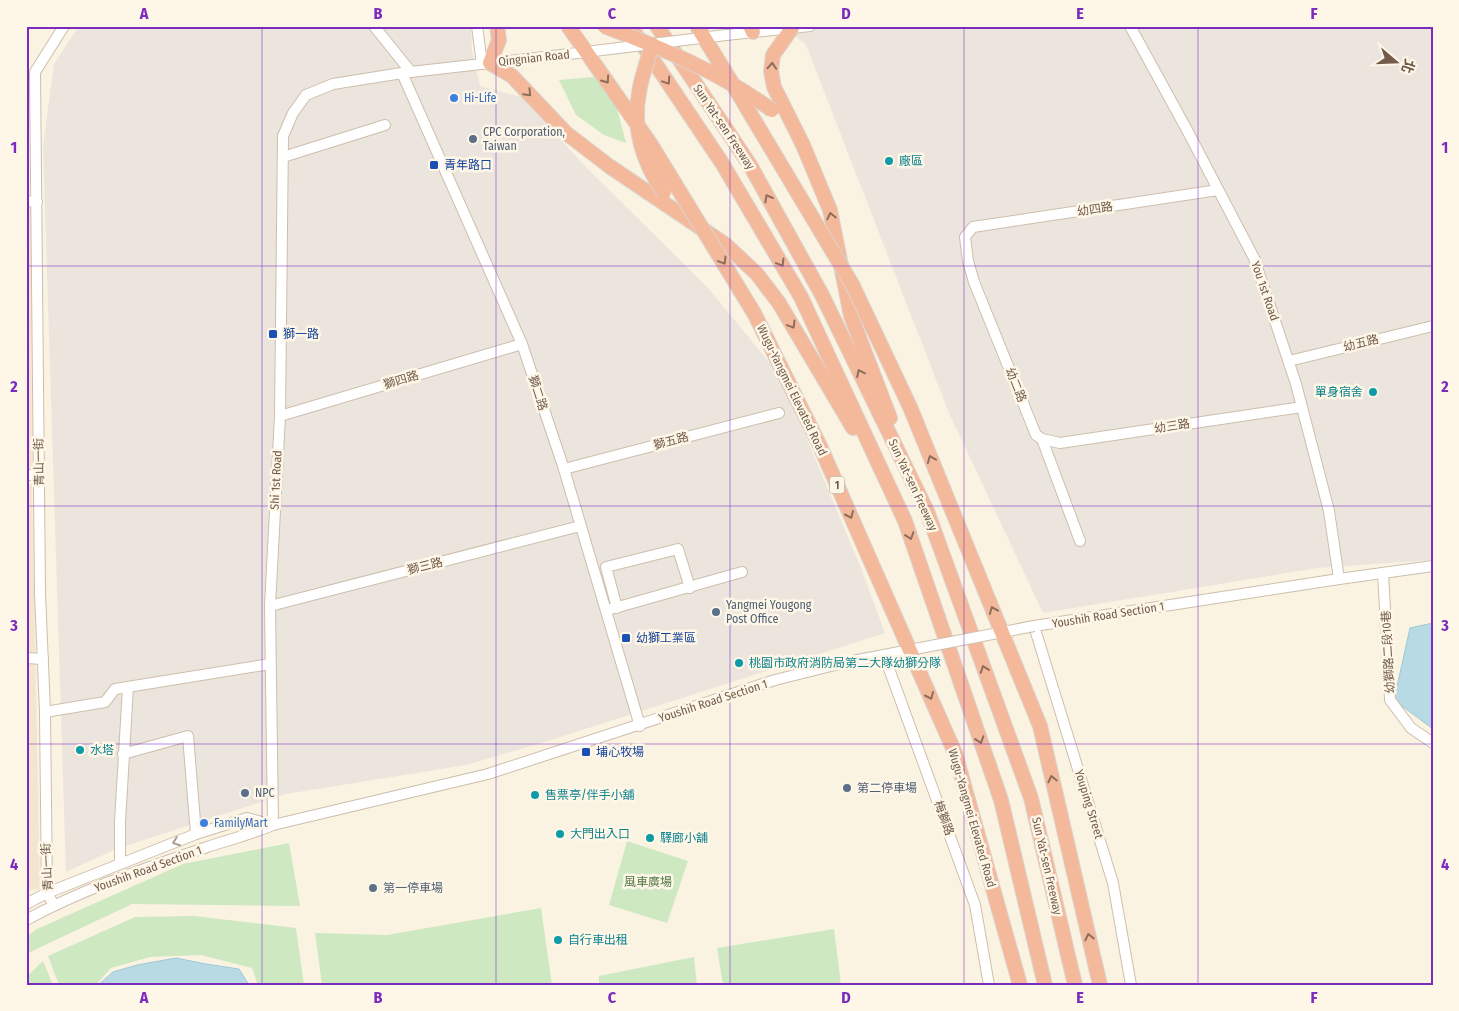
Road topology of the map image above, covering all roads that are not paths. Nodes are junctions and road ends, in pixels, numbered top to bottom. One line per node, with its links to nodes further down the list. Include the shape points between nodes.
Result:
1 (64, 26): 22 (street, 青山一街, via 35,72)
2 (374, 26): 16 (street, 獅二路)
3 (477, 26): 15 (street)
4 (496, 26): 15 (highway, via 499,40)
5 (568, 26): 65 (highway, Wugu-Yangmei Elevated Road / 1, one-way to 65, bridge, via 650,143 754,313 820,446 955,753)
6 (604, 26): 14 (highway, bridge)
7 (630, 26): 35 (highway, Sun Yat-sen Freeway, one-way to 35, via 722,163 801,298)
8 (656, 26): 14 (highway); 36 (highway, Sun Yat-sen Freeway, one-way to 8, via 822,295 750,165)
9 (697, 26): 68 (highway, one-way to 9, bridge, via 1040,726 910,407 852,284)
10 (810, 26): 12 (street, Qingnian Road)
11 (1130, 26): 21 (street, You 1st Road)
12 (792, 28): 13 (street, Qingnian Road); 19 (highway, one-way to 12, via 774,87 770,71 773,55)
13 (752, 29): 14 (street, Qingnian Road, bridge)
14 (652, 44): 15 (street, Qingnian Road, bridge); 19 (highway, bridge, via 735,85 772,110); 23 (highway, bridge, via 638,94 638,137 653,178)
15 (486, 64): 16 (street, Qingnian Road); 23 (highway, one-way to 23, via 512,76 566,133)
16 (406, 72): 18 (street, Qingnian Road, via 333,84 306,95 293,113); 26 (street, 獅二路)
17 (385, 125): 20 (street)
18 (283, 136): 20 (street, Shi 1st Road)
19 (802, 145): 36 (highway, one-way to 19, via 851,316 830,210)
20 (283, 157): 30 (street, Shi 1st Road)
21 (1218, 190): 24 (street, 幼四路); 27 (street, You 1st Road, via 1254,258)
22 (31, 202): 33 (street, 青山一街)
23 (681, 215): 35 (highway, one-way to 35, via 726,245 757,274 779,303)
24 (973, 227): 31 (street, 幼二路, via 965,237 968,262 1036,435)
25 (1433, 326): 27 (street, 幼五路)
26 (522, 344): 30 (street, 獅四路); 32 (street, 獅二路)
27 (1288, 361): 28 (street, You 1st Road)
28 (1302, 407): 31 (street, 幼三路, via 1060,443); 42 (street, You 1st Road, via 1329,511)
29 (779, 413): 32 (street, 獅五路)
30 (280, 416): 44 (street, Shi 1st Road)
31 (1042, 439): 38 (street, 幼二路)
32 (564, 470): 37 (street, 獅二路)
33 (39, 474): 34 (street); 50 (street, 青山一街)
34 (26, 475)
35 (893, 497): 66 (highway, Sun Yat-sen Freeway, one-way to 66, via 905,521 1001,800)
36 (927, 511): 67 (highway, Sun Yat-sen Freeway, one-way to 36, via 1031,798)
37 (580, 526): 44 (street, 獅三路); 46 (street, 獅二路)
38 (1080, 542)
39 (1433, 566): 41 (street, Youshih Road Section 1)
40 (742, 572): 43 (street)
41 (1383, 573): 42 (street, Youshih Road Section 1); 55 (street, 幼獅路二段10巷, via 1390,700 1412,728)
42 (1339, 579): 47 (street, Youshih Road Section 1)
43 (690, 588): 45 (street); 45 (street, via 678,548 606,567)
44 (270, 606): 51 (street, Shi 1st Road)
45 (617, 608): 46 (street)
46 (606, 611): 54 (street, 獅二路)
47 (1034, 626): 48 (street, Youshih Road Section 1, bridge); 69 (street, Youping Street, via 1113,883)
48 (884, 655): 54 (street, Youshih Road Section 1, via 775,680); 64 (street, 梅獅路, via 975,905)
49 (26, 658): 50 (street)
50 (43, 659): 53 (street, 青山一街)
51 (270, 664): 52 (street); 57 (street, Shi 1st Road)
52 (128, 687): 53 (street, via 115,689 104,702); 56 (street)
53 (45, 712): 60 (street, 青山一街)
54 (640, 726): 57 (street, Youshih Road Section 1, via 488,774)
55 (1433, 743)
56 (123, 754): 58 (street, via 188,736); 59 (street)
57 (272, 824): 58 (street, Youshih Road Section 1, via 248,818); 62 (street, Youshih Road Section 1)
58 (196, 834): 59 (street, Youshih Road Section 1, one-way to 59)
59 (120, 863): 60 (street, Youshih Road Section 1)
60 (46, 893): 61 (street, Youshih Road Section 1); 62 (street, 青山一街)
61 (26, 904)
62 (54, 905): 63 (street, Youshih Road Section 1)
63 (26, 920)
64 (989, 985)
65 (1020, 985)
66 (1045, 985)
67 (1075, 985)
68 (1100, 985)
69 (1131, 985)

